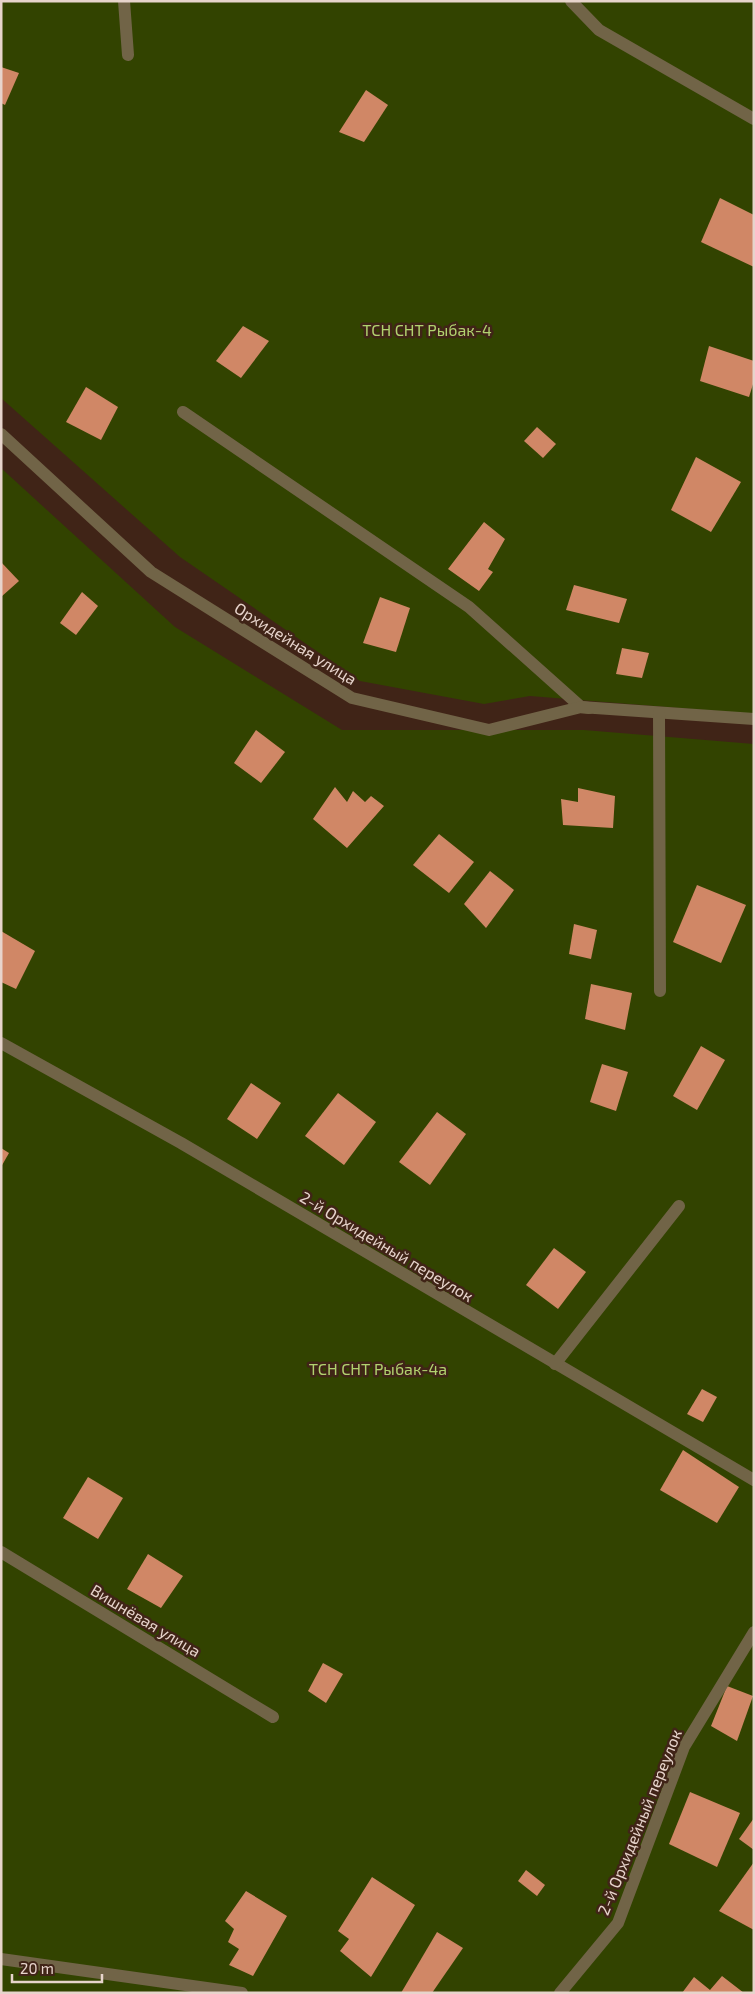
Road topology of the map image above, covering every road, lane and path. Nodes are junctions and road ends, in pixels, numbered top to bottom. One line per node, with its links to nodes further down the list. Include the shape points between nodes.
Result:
1 (124, 1): 3 (street)
2 (571, 1): 4 (street, via 600,30)
3 (128, 55)
4 (754, 119)
5 (183, 412): 7 (street, via 469,607)
6 (1, 434): 7 (street, Орхидейная улица, via 151,572 352,698 489,730)
7 (581, 707): 8 (street, Орхидейная улица); 10 (street)
8 (659, 713): 9 (street, Орхидейная улица); 11 (street)
9 (754, 719)
10 (754, 724)
11 (660, 992)
12 (1, 1043): 14 (street, 2-й Орхидейный переулок, via 181,1143)
13 (679, 1206): 14 (street)
14 (555, 1364): 15 (street, 2-й Орхидейный переулок)
15 (754, 1480)
16 (1, 1552): 18 (street, Вишнёвая улица)
17 (754, 1632): 21 (street, 2-й Орхидейный переулок, via 684,1747 618,1923)
18 (273, 1716)
19 (1, 1959): 20 (street)
20 (242, 1993)
21 (560, 1993)

